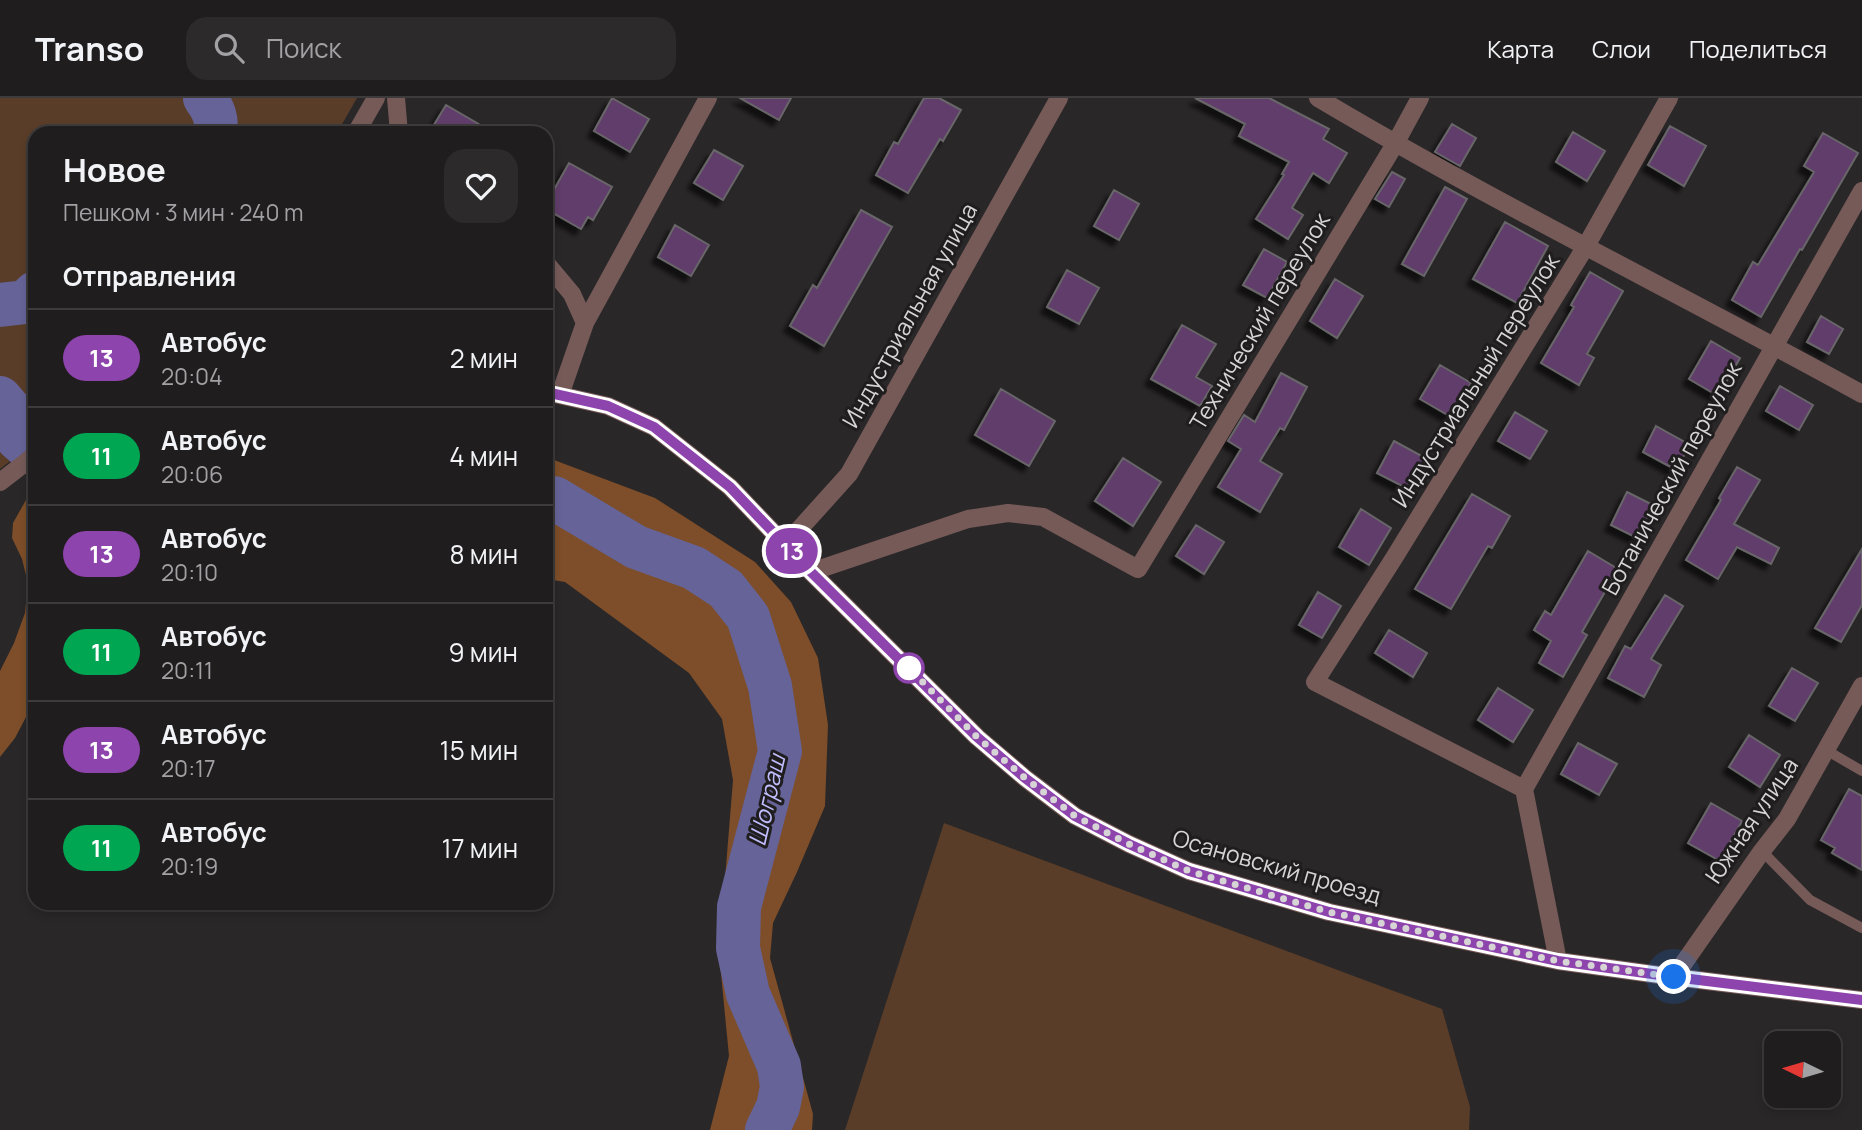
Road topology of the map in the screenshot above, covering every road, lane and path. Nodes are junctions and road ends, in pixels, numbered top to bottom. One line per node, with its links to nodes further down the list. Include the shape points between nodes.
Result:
1 (376, 98): 8 (street)
2 (396, 98): 9 (street)
3 (708, 98): 14 (street)
4 (1059, 98): 20 (street, Индустриальная улица, via 849,474)
5 (1318, 98): 10 (street)
6 (1420, 98): 10 (street, Технический переулок)
7 (1669, 98): 12 (street, Индустриальный переулок)
8 (360, 126)
9 (398, 126)
10 (1395, 144): 12 (street); 21 (street, Технический переулок, via 1138,569 1043,517 1008,513 968,519)
11 (1862, 191): 15 (street, Ботанический переулок)
12 (1586, 246): 15 (street); 25 (street, Индустриальный переулок, via 1315,682)
13 (553, 271): 14 (street, via 572,294)
14 (585, 323): 16 (street)
15 (1774, 346): 17 (street); 25 (street, Ботанический переулок)
16 (553, 394): 20 (street, Осановский проезд, via 608,406 654,427 730,487)
17 (1862, 394)
18 (28, 461): 19 (street)
19 (6, 478)
20 (786, 544): 21 (street, Осановский проезд)
21 (811, 572): 28 (street, Осановский проезд, via 977,737 1075,816 1189,871 1329,912)
22 (1862, 686): 23 (street, Южная улица)
23 (1826, 750): 24 (lane); 26 (street, Южная улица, via 1787,819)
24 (1862, 771)
25 (1524, 789): 28 (street)
26 (1762, 851): 27 (lane, via 1810,900); 29 (street, Южная улица)
27 (1862, 928)
28 (1558, 961): 29 (street, Осановский проезд)
29 (1674, 977): 30 (street, Осановский проезд)
30 (1862, 1000)

